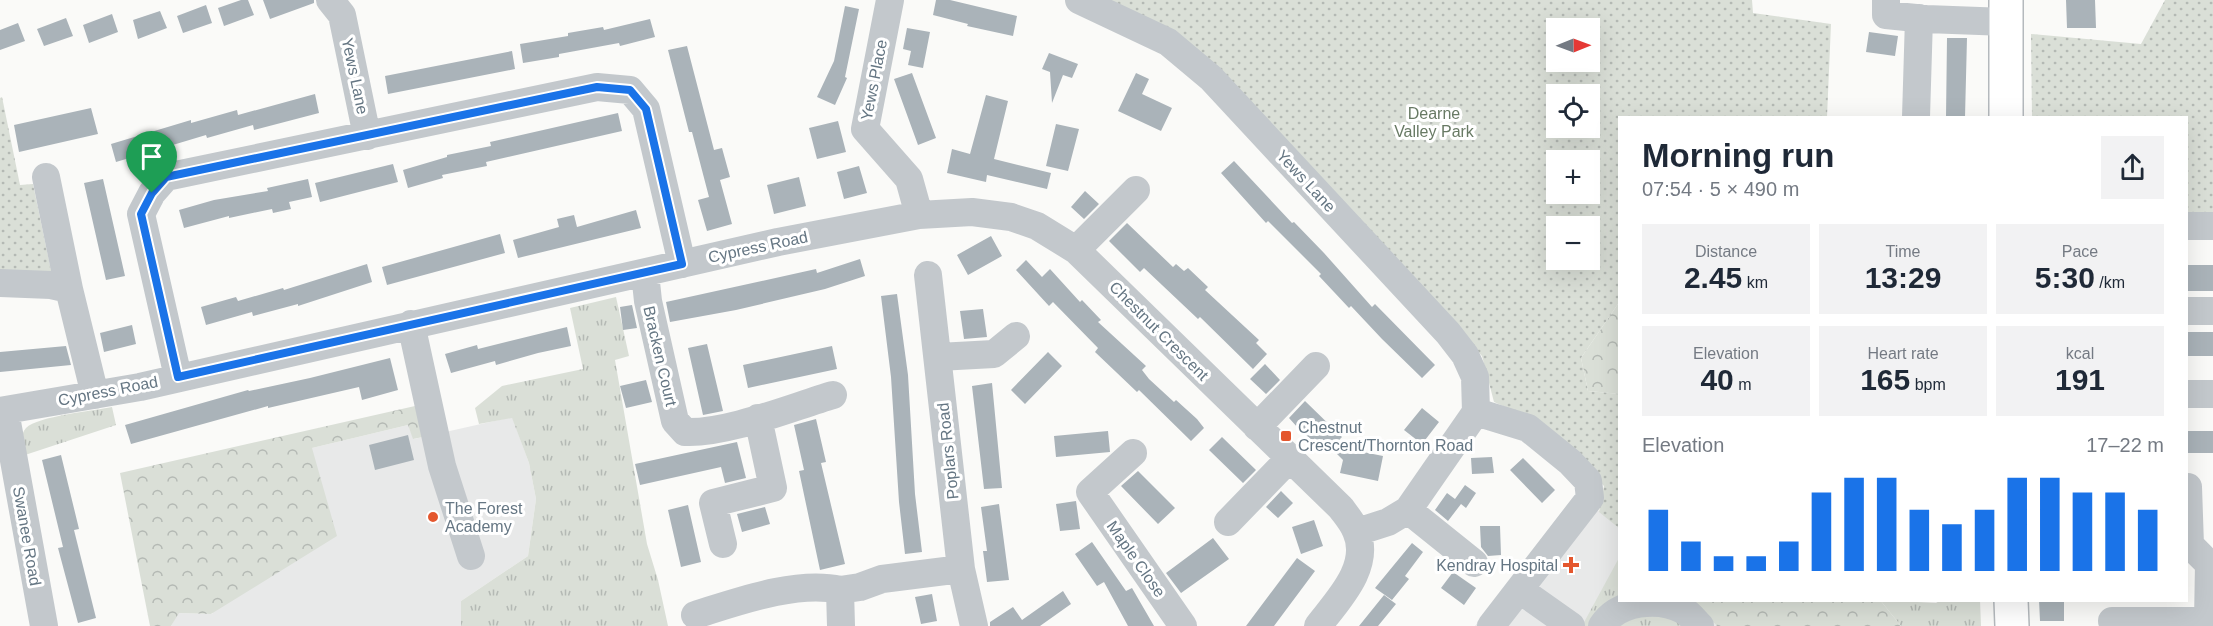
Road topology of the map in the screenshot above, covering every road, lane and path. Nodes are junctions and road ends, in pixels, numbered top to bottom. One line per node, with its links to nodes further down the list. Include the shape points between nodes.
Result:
1 (890, 0): 12 (street, Yews Place, via 865,129 909,179)
2 (1079, 0): 33 (street, Yews Lane, via 1168,42 1211,78 1448,333 1475,377)
3 (1886, 0): 6 (street, via 1886,15)
4 (342, 5): 9 (street, Yews Lane)
5 (2006, 11): 6 (street); 8 (highway)
6 (1924, 12): 7 (street)
7 (1916, 116)
8 (2006, 116)
9 (367, 136): 16 (street, via 597,87 630,90 646,109); 27 (street, via 166,177 152,193 141,214)
10 (45, 177): 20 (street)
11 (1136, 190): 15 (street)
12 (919, 215): 15 (street, Chestnut Crescent, via 972,212 1011,217 1037,226); 16 (street, Cypress Road)
13 (2188, 226): 14 (street)
14 (2213, 226)
15 (1076, 250): 35 (street, Chestnut Crescent)
16 (682, 264): 17 (street, Cypress Road)
17 (645, 273): 23 (street, Cypress Road); 34 (street, Bracken Court, via 675,421 685,432 701,432)
18 (928, 275): 25 (street, Poplars Road)
19 (0, 284): 20 (street)
20 (69, 289): 31 (street)
21 (2188, 311): 22 (street)
22 (2213, 311)
23 (411, 324): 27 (street, Cypress Road); 43 (street, via 442,466)
24 (1016, 336): 25 (street, via 994,354)
25 (938, 357): 45 (street, Poplars Road)
26 (1316, 366): 35 (street)
27 (178, 377): 31 (street, Cypress Road)
28 (2188, 393): 30 (street)
29 (833, 394): 34 (street, Bracken Court)
30 (2213, 394)
31 (95, 395): 32 (street, Cypress Road)
32 (3, 411): 51 (street, Swanee Road)
33 (1476, 412): 39 (street); 47 (street, via 1528,428 1588,481 1590,498)
34 (758, 418): 42 (street, via 773,488 713,503)
35 (1257, 427): 37 (street, Chestnut Crescent)
36 (1133, 453): 54 (street, Maple Close, via 1090,492)
37 (1289, 459): 40 (street); 41 (street, Chestnut Crescent, via 1341,508)
38 (2196, 487): 50 (street, via 2190,545 2209,564 2208,621)
39 (1408, 510): 41 (street, via 1388,522); 44 (street)
40 (1228, 522)
41 (1357, 532): 55 (street, via 1360,553 1353,580)
42 (723, 544)
43 (471, 556)
44 (1474, 564)
45 (961, 568): 46 (street, via 882,579); 53 (street, Poplars Road)
46 (840, 590): 49 (street, via 784,591); 52 (street)
47 (1520, 590): 56 (street); 57 (street)
48 (2011, 602): 60 (highway)
49 (696, 615)
50 (2112, 621)
51 (44, 626)
52 (841, 626)
53 (974, 626)
54 (1183, 626)
55 (1318, 626)
56 (1491, 626)
57 (1571, 626)
58 (1602, 626): 59 (street, via 1625,606 1660,602 1685,610)
59 (1700, 626)
60 (2012, 626)

